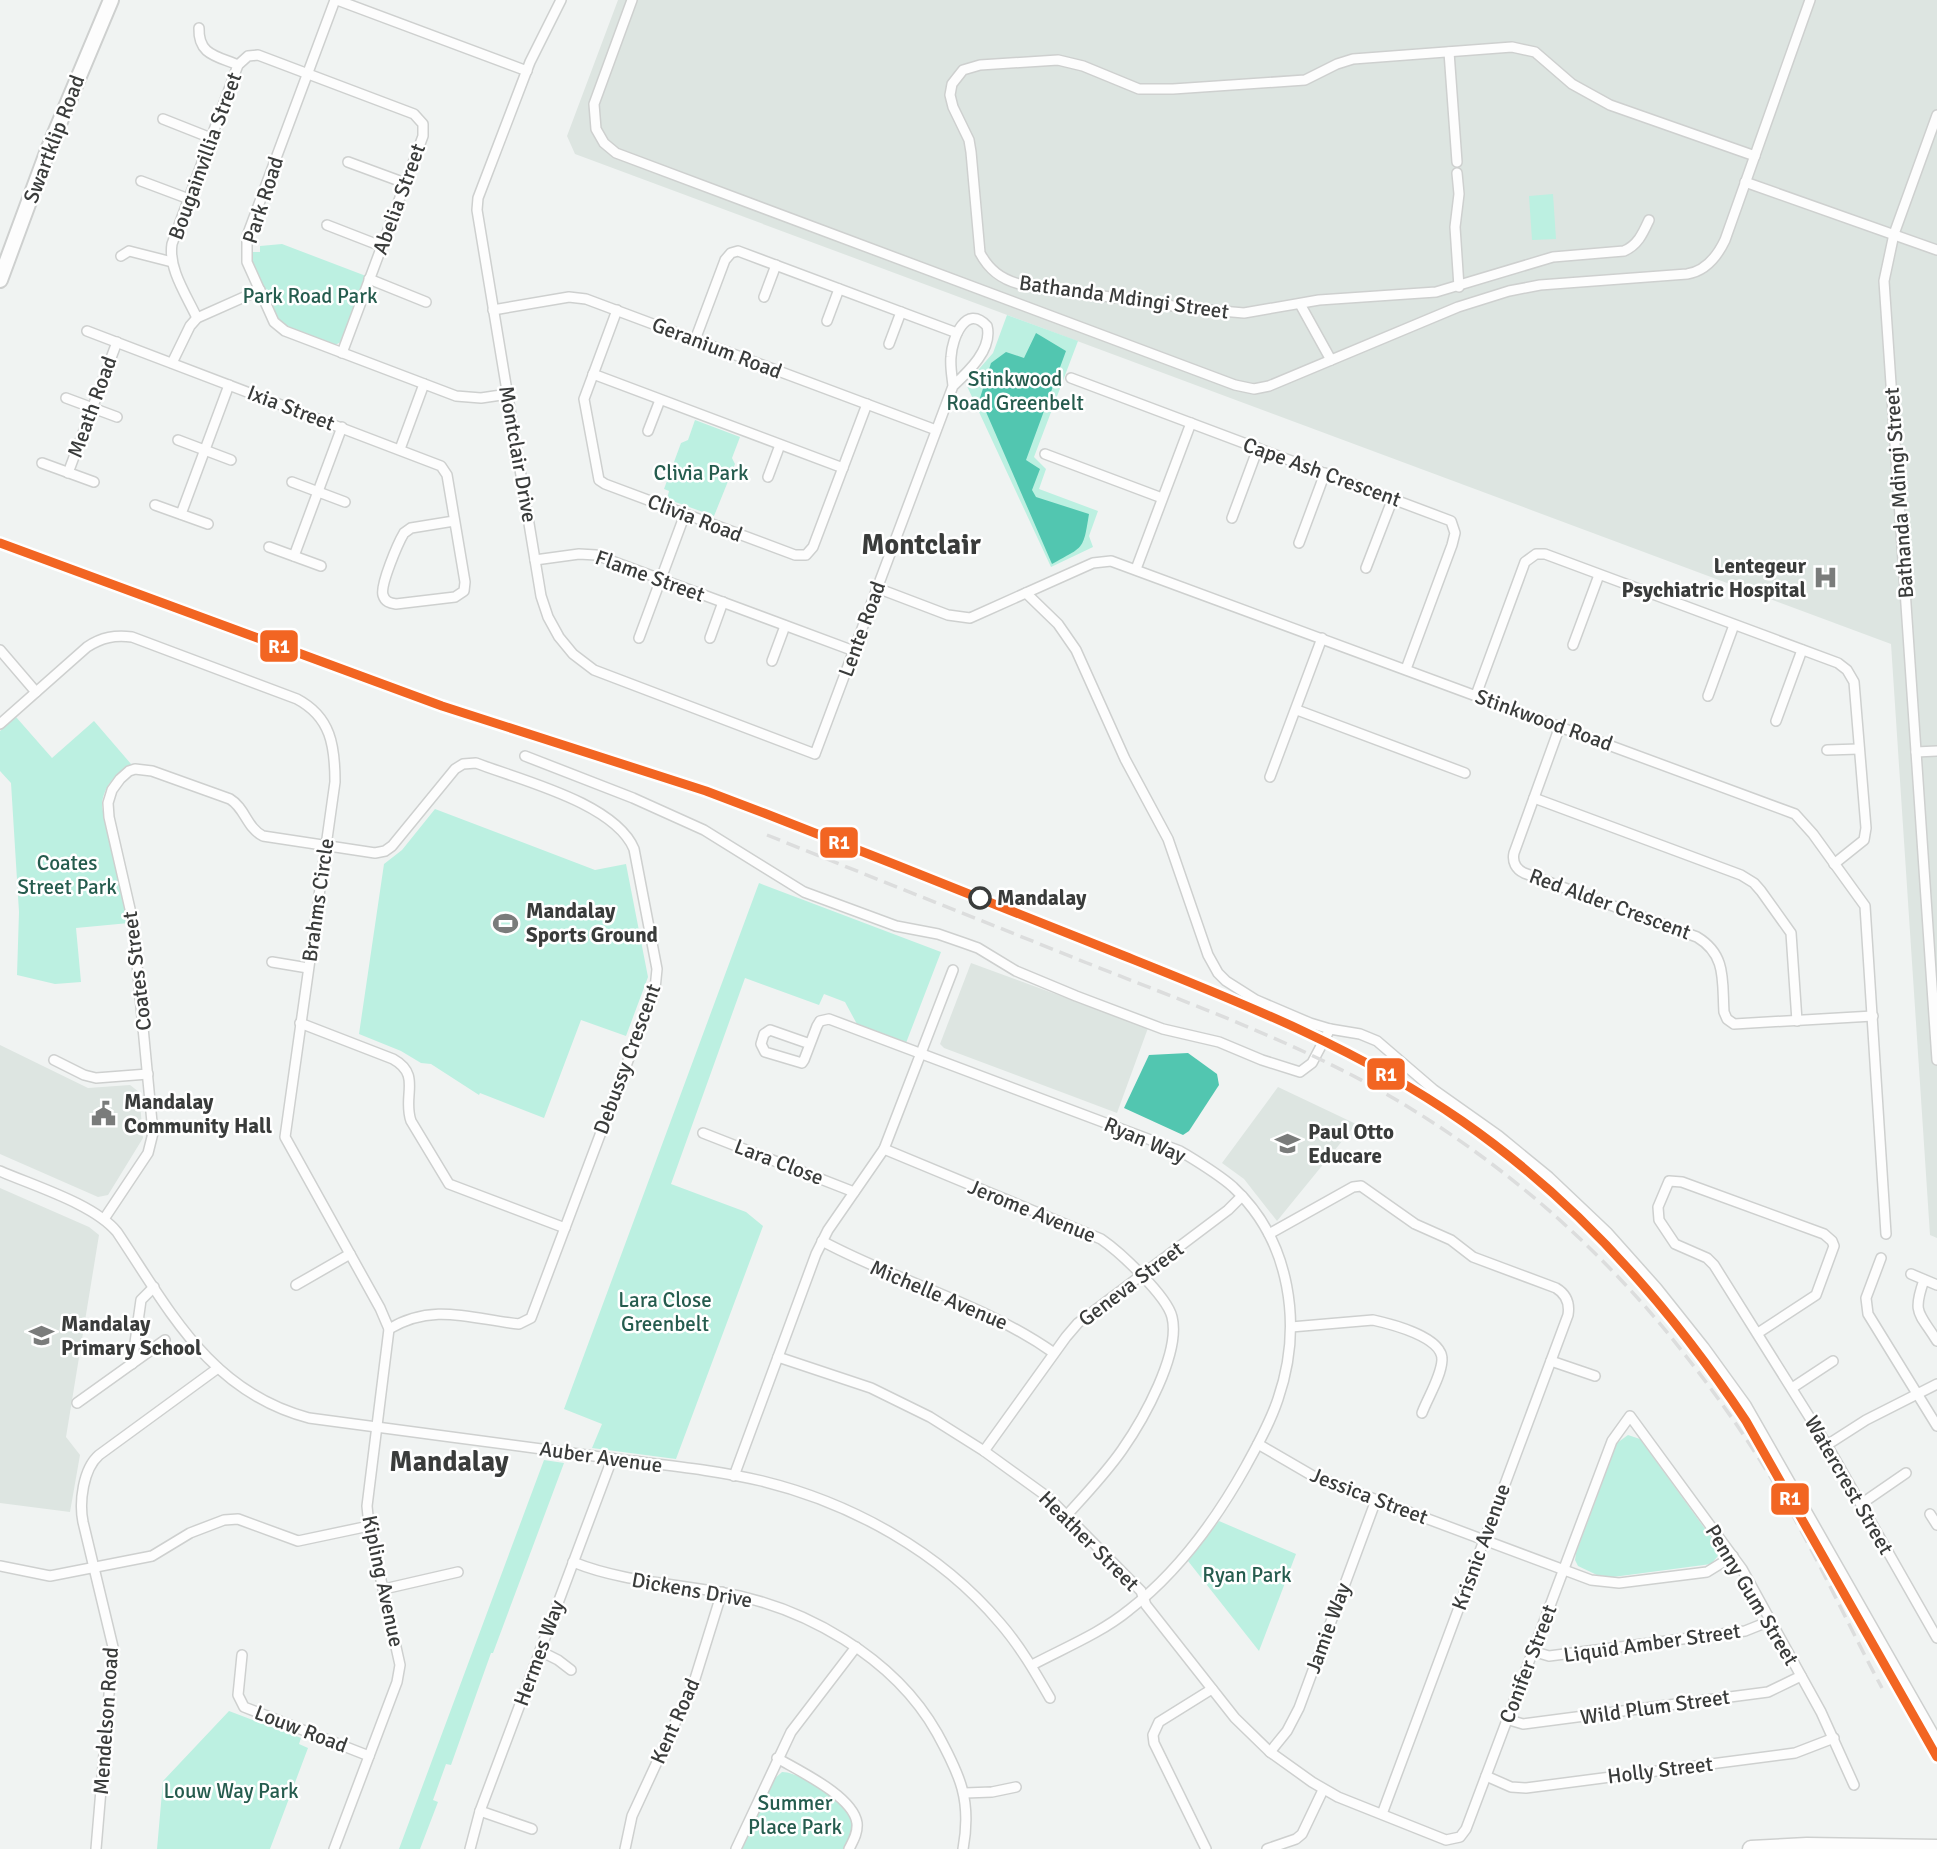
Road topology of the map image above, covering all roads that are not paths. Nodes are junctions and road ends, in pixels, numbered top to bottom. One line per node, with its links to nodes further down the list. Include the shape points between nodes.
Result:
1 (111, 0): 31 (main road, Swartklip Road)
2 (336, 0): 9 (street); 10 (street, Park Road)
3 (561, 0): 9 (street, Montclair Drive)
4 (632, 0): 49 (street, Bathanda Mdingi Street, via 593,112 599,136 616,153 1236,385 1261,388)
5 (1810, 0): 14 (street, Bathanda Mdingi Street)
6 (199, 28): 8 (street, via 204,49)
7 (1449, 52): 14 (street, Bathanda Mdingi Street, via 1512,47 1535,52 1572,84 1610,105); 16 (street); 37 (street, Bathanda Mdingi Street, via 1353,59 1305,80 1172,89 1139,89 1058,60 979,65 955,78 951,101 971,152 978,244 997,275 1019,284 1227,313)
8 (238, 65): 10 (street, Bougainvillia Street, via 248,56 258,55); 13 (street, Bougainvillia Street)
9 (527, 71): 38 (street, Montclair Drive, via 477,205)
10 (308, 74): 20 (street, Abelia Street, via 418,116 424,132); 34 (street, Park Road, via 247,236 247,262)
11 (1937, 115): 24 (street, Bathanda Mdingi Street)
12 (163, 119): 13 (street)
13 (211, 138): 21 (street, Bougainvillia Street)
14 (1755, 156): 19 (street, Bathanda Mdingi Street)
15 (348, 162): 20 (street)
16 (1457, 162)
17 (1457, 173): 32 (street)
18 (141, 181): 21 (street)
19 (1745, 182): 24 (street); 49 (street, Bathanda Mdingi Street, via 1721,249 1693,273 1509,291 1458,307)
20 (405, 183): 25 (street, Abelia Street)
21 (189, 200): 28 (street, Bougainvillia Street, via 172,244)
22 (1649, 220): 32 (street, Bathanda Mdingi Street, via 1638,241 1624,251 1553,257)
23 (327, 225): 25 (street)
24 (1894, 234): 26 (street); 123 (street, Bathanda Mdingi Street, via 1884,281)
25 (382, 246): 30 (street, Abelia Street)
26 (1937, 250)
27 (121, 256): 28 (street, via 129,251)
28 (172, 262): 41 (street, Bougainvillia Street)
29 (776, 265): 33 (street); 35 (street); 45 (street, via 741,252 727,256)
30 (369, 279): 36 (street); 48 (street, Abelia Street)
31 (0, 280)
32 (1459, 287): 37 (street, Bathanda Mdingi Street)
33 (839, 289): 40 (street); 42 (street)
34 (260, 290): 41 (street); 48 (street, Park Road, via 281,328)
35 (764, 297)
36 (426, 302)
37 (1300, 304): 49 (street)
38 (494, 310): 39 (street, Geranium Road, via 575,297); 56 (street, Montclair Drive)
39 (617, 310): 45 (street, Geranium Road); 51 (street, Clivia Road)
40 (901, 312): 44 (street); 47 (street)
41 (197, 318): 50 (street)
42 (827, 321)
43 (87, 331): 46 (street, Ixia Street)
44 (957, 333): 55 (street, Lente Road, via 951,357); 55 (street, Lente Road, via 962,323 973,318 984,323 988,334 977,359)
45 (695, 340): 59 (street, Geranium Road)
46 (117, 342): 50 (street, Ixia Street); 60 (street, Meath Road)
47 (889, 344)
48 (342, 353): 53 (street, Park Road)
49 (1331, 360)
50 (172, 363): 54 (street, Ixia Street)
51 (593, 374): 58 (street); 86 (street, Clivia Road, via 584,403 599,480)
52 (1071, 378): 62 (street, Cape Ash Crescent)
53 (424, 384): 56 (street, Park Road, via 468,398); 69 (street)
54 (229, 385): 63 (street, Ixia Street); 70 (street)
55 (953, 386): 64 (street, Lente Road)
56 (508, 394): 93 (street, Montclair Drive)
57 (66, 398): 60 (street)
58 (660, 400): 65 (street); 67 (street)
59 (867, 404): 64 (street, Geranium Road); 74 (street, Clivia Road)
60 (92, 408): 61 (street); 75 (street, Meath Road)
61 (117, 417)
62 (1191, 423): 68 (street, Cape Ash Crescent); 81 (street)
63 (342, 427): 69 (street, Ixia Street); 80 (street)
64 (936, 430): 99 (street, Lente Road)
65 (648, 431)
66 (178, 440): 70 (street)
67 (780, 445): 74 (street); 77 (street)
68 (1258, 448): 76 (street, Cape Ash Crescent); 87 (street)
69 (400, 449): 88 (street, Ixia Street, via 445,470)
70 (205, 450): 72 (street); 85 (street)
71 (1045, 454): 81 (street)
72 (231, 460)
73 (42, 463): 75 (street)
74 (843, 468): 86 (street, Clivia Road, via 813,547 802,556)
75 (68, 473): 78 (street)
76 (1325, 473): 82 (street, Cape Ash Crescent); 90 (street)
77 (768, 477)
78 (94, 482)
79 (292, 482): 80 (street)
80 (318, 492): 83 (street); 92 (street)
81 (1162, 498): 96 (street)
82 (1393, 498): 95 (street); 112 (street, Cape Ash Crescent, via 1447,518 1455,527)
83 (345, 502)
84 (155, 505): 85 (street)
85 (181, 514): 89 (street)
86 (685, 514): 98 (street)
87 (1232, 519)
88 (454, 521): 88 (street, Ixia Street, via 404,533 382,587 387,601 396,604 462,594 465,582)
89 (208, 524)
90 (1299, 543)
91 (269, 547): 92 (street)
92 (294, 556): 94 (street)
93 (536, 560): 98 (street, Flame Street, via 590,554); 124 (street, Montclair Drive, via 548,617 583,663 606,676)
94 (321, 566)
95 (1366, 568)
96 (1136, 569): 100 (street, Stinkwood Road, via 1101,561); 106 (street, Stinkwood Road)
97 (1599, 575): 102 (street); 107 (street); 114 (street, via 1545,554 1528,558)
98 (661, 579): 101 (street, Flame Street); 104 (street)
99 (877, 588): 100 (street, Stinkwood Road, via 960,618 970,618); 110 (street, Lente Road)
100 (1026, 593): 138 (street, via 1058,624 1076,650 1125,759 1168,839 1218,972 1256,1000)
101 (723, 602): 103 (street, Flame Street); 105 (street, Flame Street)
102 (1734, 625): 109 (street); 115 (street)
103 (785, 626): 110 (street, Flame Street); 111 (street)
104 (639, 638)
105 (709, 638)
106 (1322, 638): 112 (street, Stinkwood Road); 116 (street)
107 (1573, 645)
108 (0, 650): 113 (street)
109 (1802, 650): 117 (street); 120 (street, via 1838,663 1852,676)
110 (854, 652): 124 (street, Lente Road)
111 (772, 661)
112 (1406, 669): 114 (street, Stinkwood Road)
113 (36, 692): 118 (street, Brahms Circle); 129 (street, Brahms Circle, via 93,643 119,636 304,703 326,725 334,748 335,782)
114 (1476, 695): 119 (street, Stinkwood Road)
115 (1708, 696)
116 (1297, 710): 126 (street); 127 (street)
117 (1776, 721)
118 (0, 724)
119 (1560, 726): 128 (street, Red Alder Crescent); 130 (street, Stinkwood Road, via 1795,814)
120 (1860, 749): 121 (street); 130 (street, via 1865,835 1860,845)
121 (1827, 750)
122 (1937, 751): 123 (street)
123 (1916, 752): 131 (street, Bathanda Mdingi Street)
124 (815, 754)
125 (525, 756): 138 (street, via 705,830 804,892 896,926 978,948 1016,971 1163,1029 1219,1042 1300,1072 1312,1063)
126 (1465, 773)
127 (1270, 778)
128 (1534, 798): 136 (street, via 1754,883 1791,933); 136 (street, Red Alder Crescent, via 1514,853 1520,871 1708,943 1720,959 1724,1012 1734,1024)
129 (326, 846): 133 (street, Brahms Circle); 143 (street, Coates Street, via 263,836 235,802 152,771 135,769 120,779 108,809 133,922); 150 (street, Debussy Crescent, via 375,853 389,848 455,769 470,763 587,805 629,840 657,979)
130 (1834, 864): 135 (street, Stinkwood Road, via 1865,906)
131 (1932, 910): 142 (street, Bathanda Mdingi Street)
132 (272, 962): 133 (street)
133 (308, 968): 137 (street, Brahms Circle)
134 (953, 970): 140 (street)
135 (1873, 1016): 136 (street, Red Alder Crescent); 152 (street, Stinkwood Road)
136 (1797, 1021)
137 (300, 1023): 150 (street, via 404,1066 409,1075 411,1121 449,1184); 154 (street, Brahms Circle, via 285,1137)
138 (1330, 1029): 217 (street, via 1377,1041 1434,1090 1499,1136 1578,1203 1652,1282 1754,1417)
139 (810, 1044): 139 (street, via 799,1064 765,1052 761,1044 770,1030); 140 (street, Ryan Way, via 820,1021 829,1019)
140 (921, 1054): 145 (street); 148 (street, Ryan Way, via 1180,1151)
141 (54, 1060): 143 (street, via 96,1078)
142 (1937, 1060)
143 (148, 1074): 149 (street, Coates Street, via 152,1142)
144 (703, 1133): 147 (street, Lara Close)
145 (884, 1149): 147 (street); 157 (street, Jerome Avenue, via 1101,1238)
146 (0, 1171): 149 (street, Auber Avenue)
147 (854, 1192): 153 (street)
148 (1242, 1196): 151 (street, Ryan Way); 157 (street, Geneva Street)
149 (104, 1219): 161 (street, Auber Avenue)
150 (565, 1228): 163 (street, Debussy Crescent, via 533,1315 526,1322 430,1313)
151 (1269, 1234): 162 (street, Ryan Way, via 1284,1271); 169 (street, Krisnic Avenue, via 1361,1186 1473,1257 1564,1294 1569,1310)
152 (1886, 1234)
153 (822, 1241): 167 (street, Michelle Avenue, via 997,1318); 168 (street)
154 (349, 1254): 160 (street); 163 (street, Brahms Circle)
155 (1881, 1258): 176 (street, via 1866,1306)
156 (1911, 1274): 158 (street)
157 (1141, 1276): 167 (street, Geneva Street, via 1078,1323); 191 (street, Jerome Avenue, via 1168,1305 1172,1316 1168,1357 1125,1446)
158 (1924, 1280): 159 (street); 166 (street, via 1916,1308)
159 (1937, 1284)
160 (296, 1285)
161 (154, 1287): 171 (street, via 141,1300); 172 (street, Auber Avenue, via 181,1328)
162 (1291, 1327): 178 (street, via 1373,1320 1430,1341 1437,1346 1442,1363); 182 (street, Ryan Way, via 1279,1398)
163 (389, 1329): 181 (street)
164 (1758, 1334): 164 (street, Watercrest Street, via 1711,1262 1675,1244 1659,1220 1658,1206 1668,1181 1682,1181 1824,1234 1832,1241 1816,1295); 175 (street, Watercrest Street)
165 (165, 1340): 171 (street)
166 (1937, 1341)
167 (1054, 1353): 184 (street, Geneva Street)
168 (778, 1357): 184 (street, Heather Street, via 871,1388); 187 (street)
169 (1551, 1361): 173 (street); 194 (street, Krisnic Avenue)
170 (1833, 1361): 175 (street)
171 (132, 1364): 177 (street)
172 (218, 1368): 181 (street, Auber Avenue, via 249,1394 279,1409); 198 (street, Mendelson Road, via 92,1462 81,1513)
173 (1595, 1376)
174 (1937, 1384): 176 (street)
175 (1792, 1388): 183 (street, Watercrest Street)
176 (1917, 1395): 180 (street); 183 (street)
177 (78, 1403)
178 (1422, 1413)
179 (1630, 1416): 195 (street, Penny Gum Street); 199 (street, Conifer Street, via 1612,1441)
180 (1937, 1426)
181 (377, 1427): 185 (street, Auber Avenue); 193 (street, Kipling Avenue)
182 (1258, 1444): 188 (street, Jessica Street, via 1312,1476); 203 (street, Ryan Way, via 1216,1516)
183 (1826, 1445): 189 (street, Watercrest Street)
184 (984, 1451): 191 (street, Heather Street)
185 (612, 1458): 187 (street, Auber Avenue); 196 (street, Hermes Way)
186 (1906, 1473): 189 (street)
187 (734, 1476): 210 (street, Auber Avenue, via 812,1496 900,1539 980,1601)
188 (1376, 1500): 194 (street, Jessica Street); 218 (street, Jamie Way, via 1293,1721)
189 (1861, 1504): 205 (street, Watercrest Street)
190 (1930, 1514): 192 (street)
191 (1067, 1515): 203 (street, Heather Street)
192 (1937, 1525)
193 (369, 1526): 198 (street, via 298,1541 238,1519 224,1520 190,1533 152,1556); 201 (street, Kipling Avenue)
194 (1484, 1539): 199 (street, Jessica Street); 227 (street, Krisnic Avenue)
195 (1733, 1556): 199 (street, Jessica Street, via 1707,1572 1619,1583 1591,1580); 204 (street, Penny Gum Street)
196 (573, 1562): 202 (street, Dickens Drive, via 617,1577); 207 (street, Hermes Way)
197 (0, 1566): 198 (street, via 46,1576)
198 (95, 1568): 230 (street, Mendelson Road, via 113,1647)
199 (1563, 1569): 208 (street, Conifer Street)
200 (458, 1572): 201 (street)
201 (384, 1589): 219 (street, Kipling Avenue, via 399,1671)
202 (722, 1592): 206 (street, Dickens Drive, via 782,1610); 233 (street, Kent Road, via 694,1682 632,1816)
203 (1144, 1598): 210 (street, Ryan Way, via 1109,1623); 213 (street, Heather Street)
204 (1770, 1621): 208 (street, Liquid Amber Street, via 1745,1631 1549,1656); 212 (street, Penny Gum Street)
205 (1937, 1638)
206 (856, 1647): 220 (street, via 796,1724); 225 (street, Dickens Drive, via 920,1707 959,1773)
207 (540, 1651): 211 (street); 226 (street, Hermes Way)
208 (1532, 1651): 215 (street, Conifer Street)
209 (242, 1655): 219 (street, Louw Road, via 238,1696 244,1707)
210 (1031, 1665): 214 (street, Auber Avenue)
211 (571, 1670)
212 (1801, 1676): 215 (street, Wild Plum Street, via 1768,1692 1523,1724); 216 (street, Penny Gum Street)
213 (1212, 1689): 218 (street, Heather Street); 237 (street, via 1159,1722 1153,1735)
214 (1050, 1698)
215 (1506, 1719): 221 (street, Conifer Street)
216 (1834, 1738): 221 (street, Holly Street, via 1796,1753 1526,1788); 222 (street, Penny Gum Street)
217 (1937, 1740)
218 (1270, 1752): 224 (street, Heather Street)
219 (369, 1756): 231 (street, Kipling Avenue)
220 (777, 1758): 234 (street); 235 (street, via 835,1793 854,1814 857,1831)
221 (1486, 1776): 227 (street, Conifer Street, via 1466,1829 1456,1839 1446,1840)
222 (1854, 1785)
223 (1016, 1787): 225 (street)
224 (1323, 1790): 227 (street, Heather Street); 238 (street, via 1302,1834)
225 (965, 1793): 236 (street, Dickens Drive)
226 (480, 1811): 228 (street); 232 (street, Hermes Way)
227 (1381, 1814)
228 (531, 1829)
229 (1937, 1848): 239 (highway)
230 (96, 1849)
231 (334, 1849)
232 (470, 1849)
233 (625, 1849)
234 (736, 1849)
235 (849, 1849)
236 (963, 1849)
237 (1206, 1849)
238 (1267, 1849)
239 (1751, 1849)

